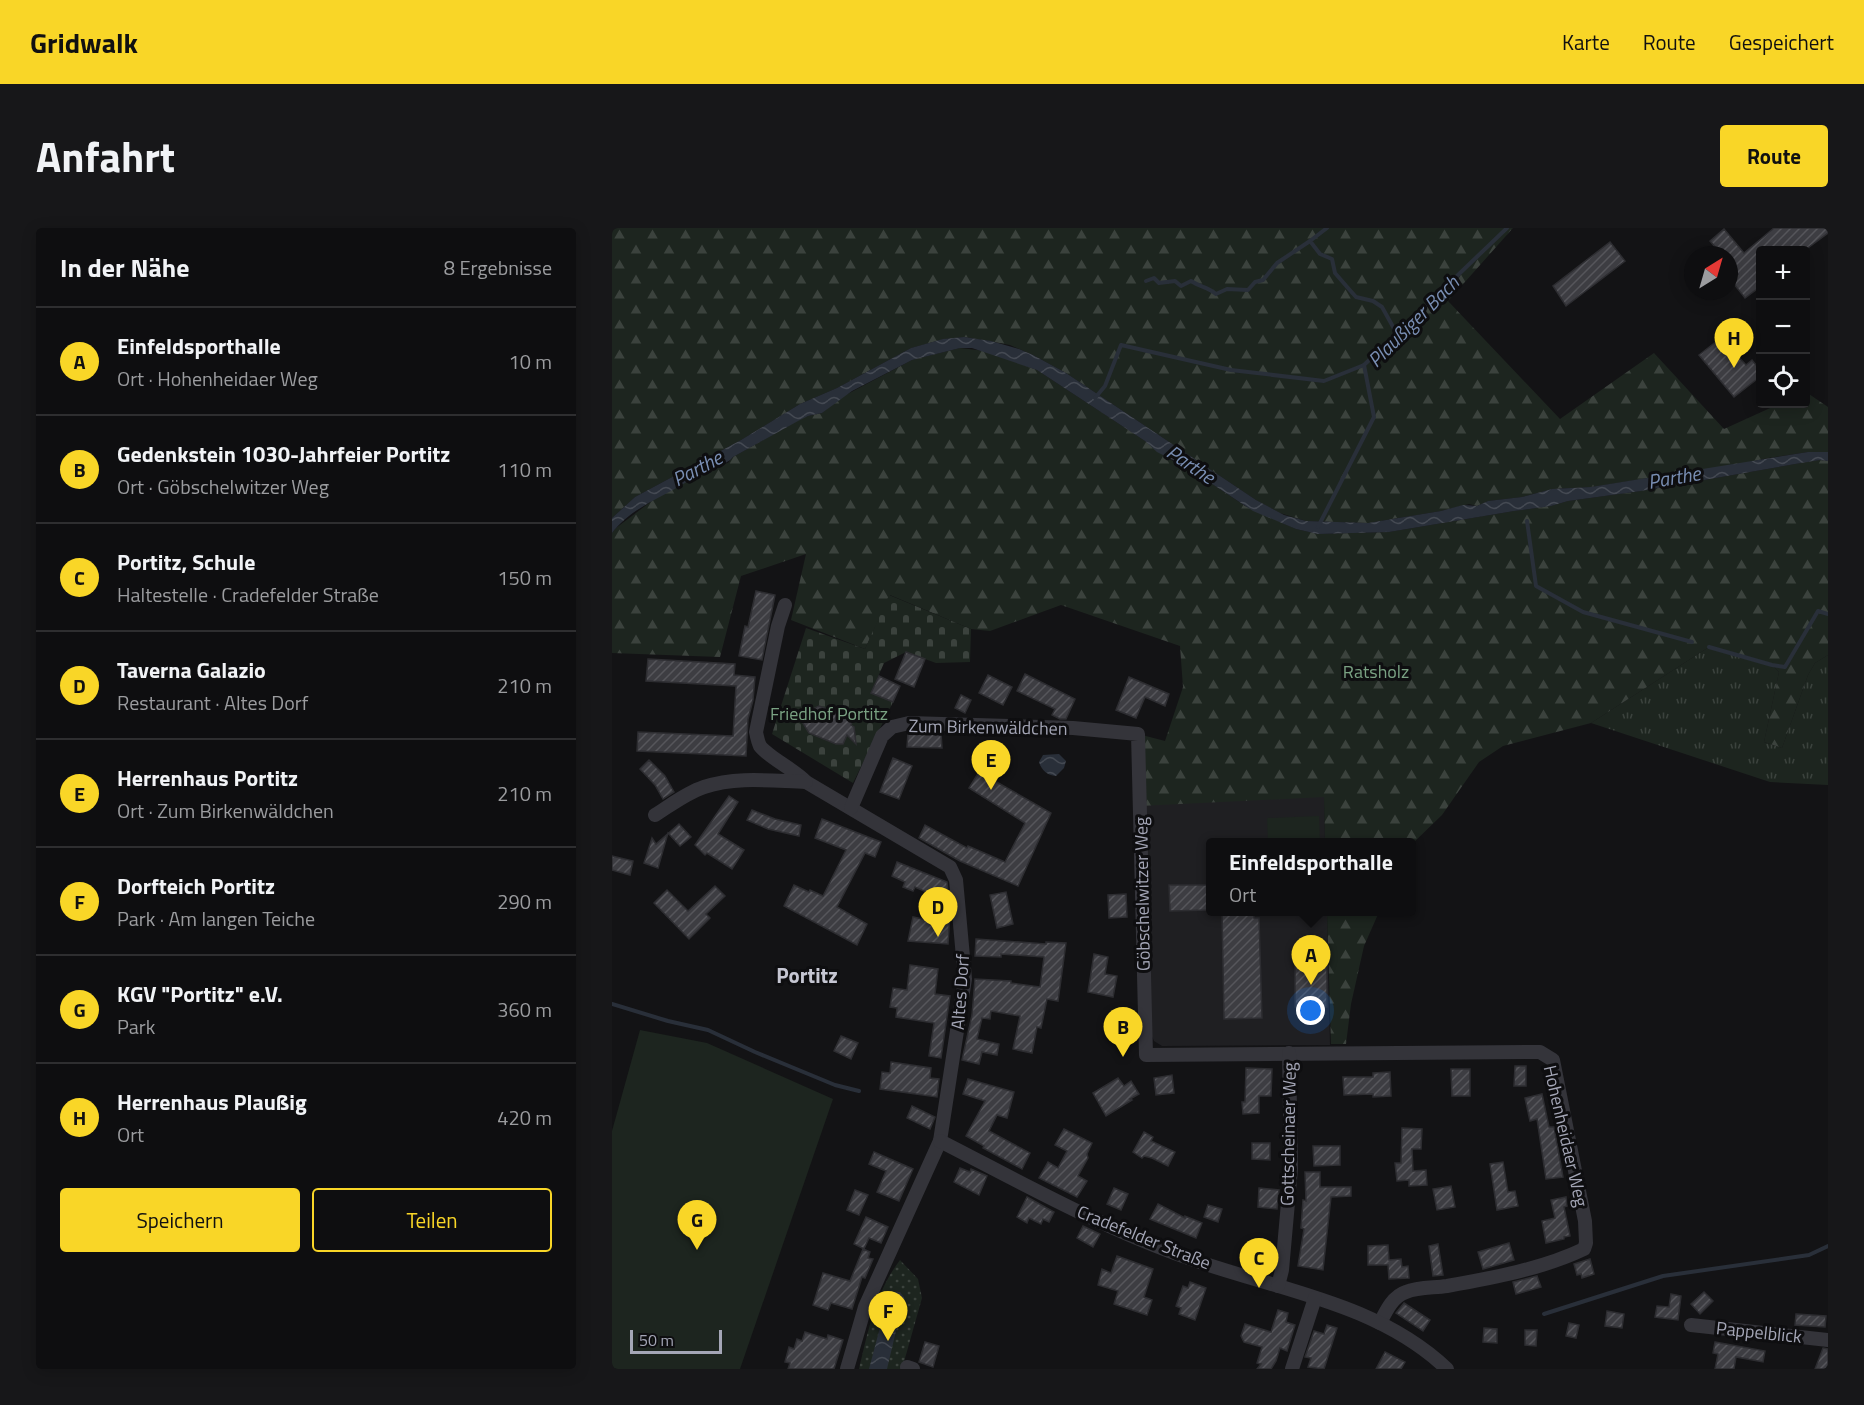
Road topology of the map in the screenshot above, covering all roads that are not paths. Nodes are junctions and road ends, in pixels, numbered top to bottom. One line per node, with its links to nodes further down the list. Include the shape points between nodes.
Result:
1 (785, 605): 3 (street, Altes Dorf, via 756,732 762,748)
2 (1138, 734): 4 (street, Zum Birkenwäldchen, via 909,723 892,727 882,736); 7 (street, Göbschelwitzer Weg)
3 (806, 782): 4 (street, Altes Dorf); 5 (street, Altes Dorf, via 744,780 711,785)
4 (851, 808): 8 (street, Altes Dorf, via 950,867 956,880 965,979)
5 (655, 815)
6 (1288, 1053): 7 (street, Hohenheidaer Weg); 9 (street, Gottscheinaer Weg, via 1291,1169); 11 (street, Hohenheidaer Weg, via 1540,1052 1553,1060 1585,1221 1584,1249 1514,1272 1407,1291 1393,1301)
7 (1146, 1055)
8 (940, 1141): 9 (street, Cradefelder Straße, via 1145,1241); 14 (street, Altes Dorf, via 865,1307)
9 (1278, 1286): 10 (street, Cradefelder Straße)
10 (1315, 1298): 11 (street, Cradefelder Straße); 15 (street)
11 (1380, 1323): 16 (street, Cradefelder Straße, via 1430,1352)
12 (1691, 1325): 13 (street, Pappelblick)
13 (1828, 1340)
14 (847, 1369)
15 (1292, 1369)
16 (1447, 1369)

